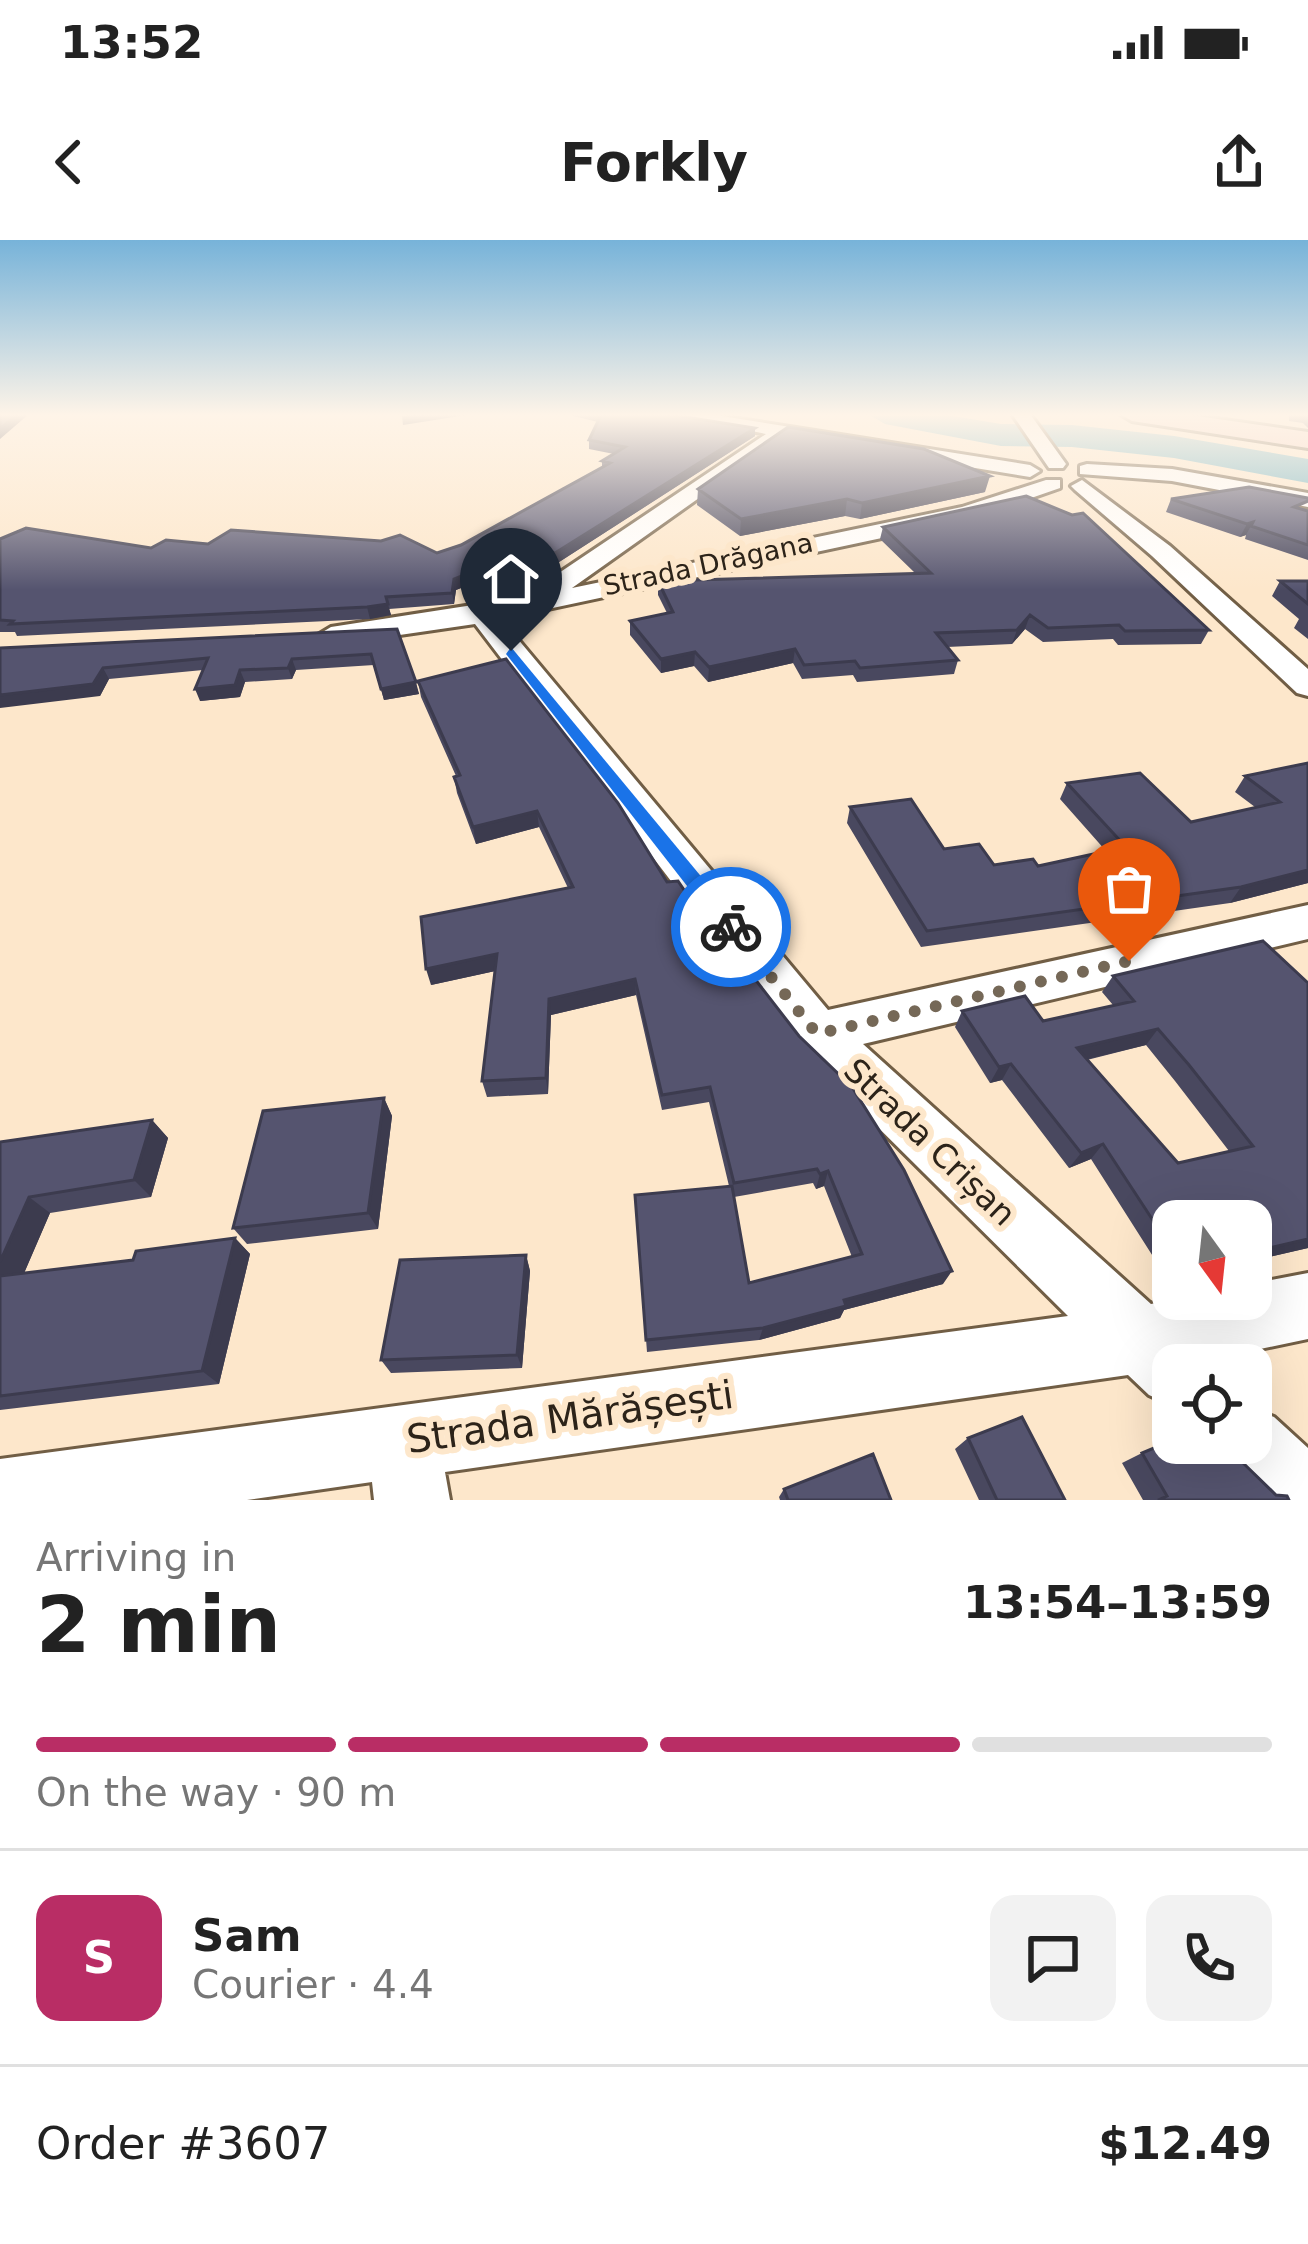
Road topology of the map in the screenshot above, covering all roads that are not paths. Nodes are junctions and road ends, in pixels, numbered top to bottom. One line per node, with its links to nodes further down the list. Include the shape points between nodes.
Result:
1 (721, 473): 6 (street)
2 (1059, 473): 6 (street, Strada Drăgana, via 1016,498)
3 (1061, 473): 9 (street, via 1161,551)
4 (1090, 473): 5 (street, via 1172,475)
5 (1308, 500)
6 (536, 601): 7 (street, Strada Drăgana)
7 (482, 614): 8 (street, Strada Drăgana); 11 (street, Strada Crișan)
8 (290, 638)
9 (1308, 686)
10 (1308, 922): 11 (street)
11 (817, 1034): 14 (street, Strada Crișan)
12 (1308, 1306): 13 (street, Strada Mărășești)
13 (1191, 1344)
14 (1152, 1350)
15 (1152, 1356): 17 (street, Strada Mărășești)
16 (1270, 1464): 19 (street)
17 (408, 1470): 18 (street, Strada Mărășești)
18 (0, 1497)
19 (1308, 1500)

